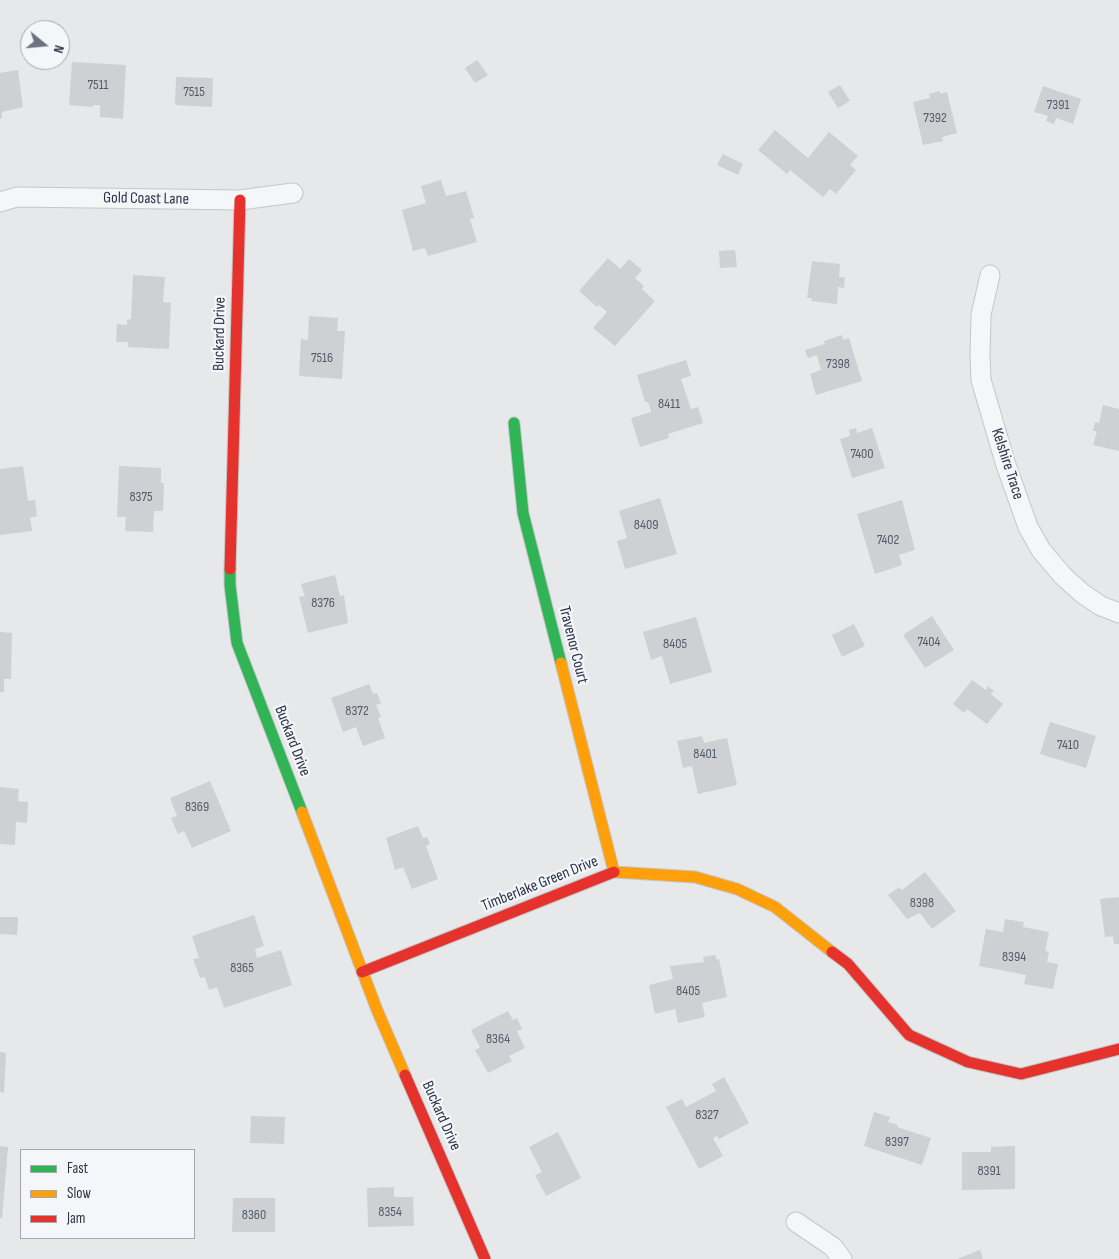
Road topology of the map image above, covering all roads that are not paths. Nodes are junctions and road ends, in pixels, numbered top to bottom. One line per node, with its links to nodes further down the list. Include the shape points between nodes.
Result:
1 (292, 193): 2 (street, Gold Coast Lane)
2 (240, 200): 3 (street, Gold Coast Lane, via 16,197); 8 (street, Buckard Drive, via 230,585 237,643)
3 (0, 202)
4 (990, 275): 6 (street, Kelshire Trace, via 981,315 982,380 1005,462 1028,527 1063,576 1101,606)
5 (514, 423): 7 (street, Travenor Court, via 523,513)
6 (1119, 613)
7 (614, 872): 8 (street, Timberlake Green Drive); 9 (street, Timberlake Green Drive, via 696,877 737,888 775,907 848,964 909,1035 968,1062 1021,1074)
8 (362, 972): 11 (street, Buckard Drive)
9 (1119, 1049)
10 (796, 1222): 12 (street, via 833,1248)
11 (485, 1259)
12 (842, 1259)

